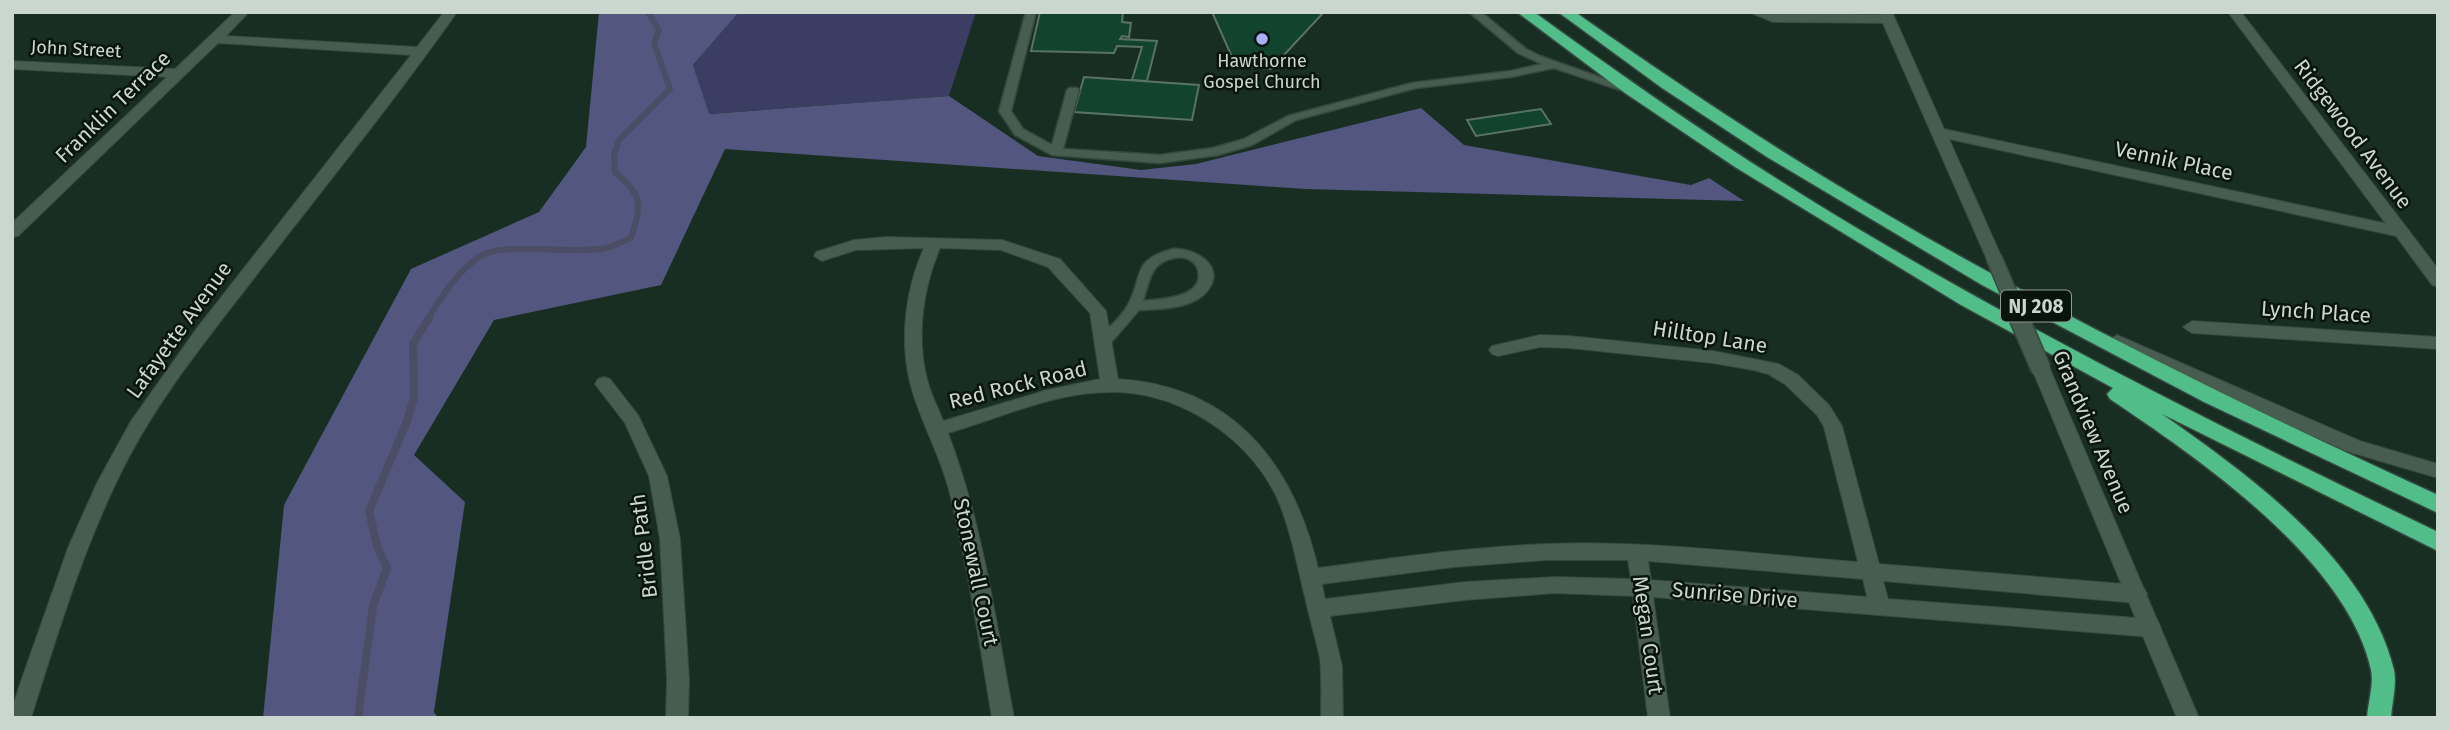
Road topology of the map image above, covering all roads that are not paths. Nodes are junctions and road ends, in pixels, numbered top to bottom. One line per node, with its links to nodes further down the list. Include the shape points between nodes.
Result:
1 (243, 12): 10 (street, Franklin Terrace)
2 (451, 12): 11 (street, Lafayette Avenue)
3 (1031, 12): 18 (lane, via 1005,111 1019,132)
4 (1474, 12): 12 (lane, via 1522,51)
5 (1524, 12): 15 (highway, NJ 208)
6 (1565, 12): 24 (highway, NJ 208, via 1652,75 1792,165)
7 (1755, 12): 9 (street, via 1773,18)
8 (2234, 12): 20 (street, Ridgewood Avenue)
9 (1886, 15): 17 (street, Grandview Avenue)
10 (215, 39): 11 (street); 14 (street, Franklin Terrace)
11 (421, 51): 45 (street, Lafayette Avenue, via 196,341 124,449 67,572)
12 (1555, 64): 15 (lane); 18 (lane, via 1416,85 1330,106 1214,152 1160,159)
13 (12, 65): 14 (street, John Street)
14 (179, 73): 19 (street, Franklin Terrace)
15 (1628, 89): 26 (highway, NJ 208, via 1788,195)
16 (1073, 90): 18 (lane)
17 (1938, 132): 20 (street, Vennik Place); 41 (street, Grandview Avenue, bridge)
18 (1056, 152)
19 (12, 232)
20 (2400, 232): 23 (street, Ridgewood Avenue)
21 (934, 243): 22 (street, via 854,245); 28 (street, via 1002,245 1054,263 1098,311); 33 (street, Red Rock Road, via 921,273 914,338 918,379)
22 (822, 256)
23 (2438, 281)
24 (2020, 298): 34 (street, via 2313,429); 35 (highway, NJ 208)
25 (1135, 306): 25 (lane, via 1152,263 1169,253 1192,254 1201,260 1206,273 1197,294); 28 (lane)
26 (1992, 315): 36 (highway, NJ 208, via 2180,415); 51 (highway, via 2193,445 2304,541 2367,628 2384,687)
27 (2192, 327): 29 (street, Lynch Place)
28 (1103, 342): 32 (street)
29 (2438, 343)
30 (1498, 350): 38 (street, Hilltop Lane, via 1540,341 1570,342 1713,356 1773,369 1808,395 1833,426)
31 (604, 384): 46 (street, Bridle Path, via 632,420 658,476 670,539)
32 (1110, 385): 33 (street, Red Rock Road); 39 (street, Red Rock Road, via 1176,396 1229,428 1280,485 1300,534)
33 (936, 429): 47 (street, Stonewall Court, via 957,481 974,553)
34 (2438, 471)
35 (2438, 505)
36 (2438, 541)
37 (1637, 552): 38 (street, Sunrise Drive); 39 (street, Sunrise Drive, via 1454,559); 40 (street, Megan Court)
38 (1871, 570): 41 (street, Sunrise Drive); 42 (street, Hilltop Lane)
39 (1310, 577): 43 (street, Red Rock Road)
40 (1642, 588): 42 (street, Sunrise Drive); 43 (street, Sunrise Drive, via 1465,591); 49 (street, Megan Court)
41 (2137, 594): 44 (street, Grandview Avenue)
42 (1880, 607): 44 (street, Sunrise Drive)
43 (1318, 609): 48 (street, Red Rock Road, via 1330,660)
44 (2151, 628): 50 (street, Grandview Avenue)
45 (20, 718)
46 (677, 718)
47 (1003, 718)
48 (1332, 718)
49 (1659, 718)
50 (2188, 718)
51 (2379, 718)

